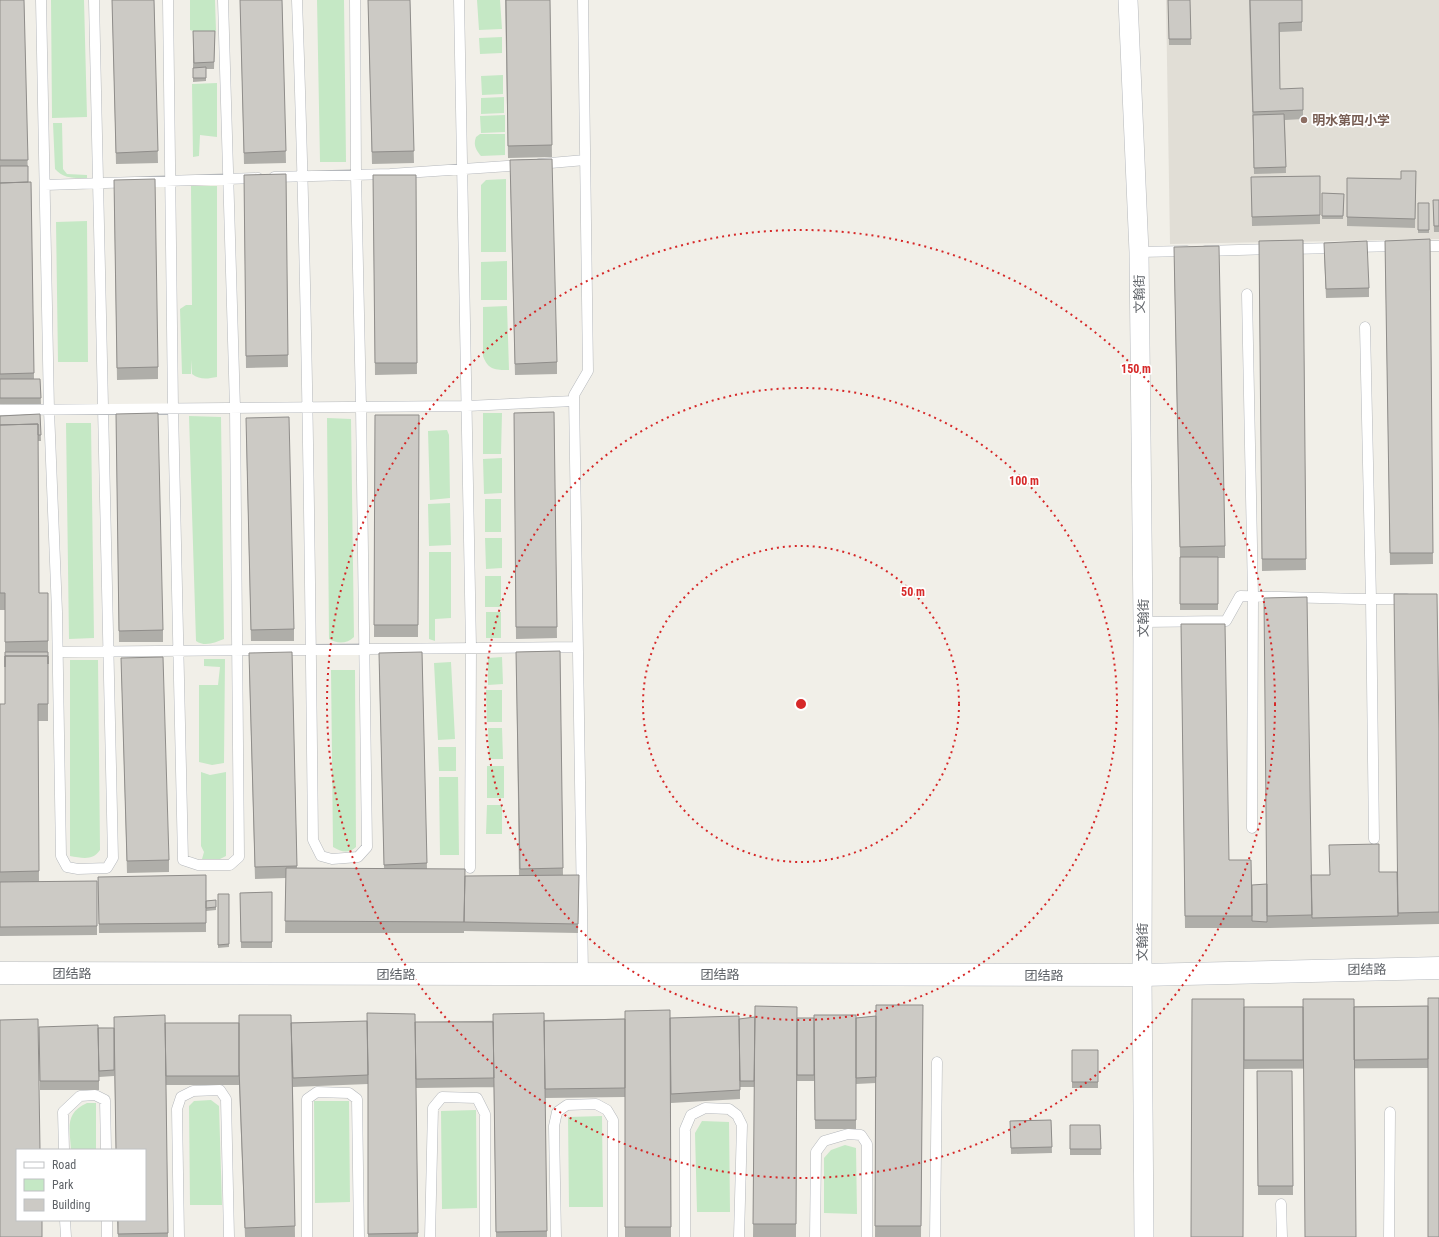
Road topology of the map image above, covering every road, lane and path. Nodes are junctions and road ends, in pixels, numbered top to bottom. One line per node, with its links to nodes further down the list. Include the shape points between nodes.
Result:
1 (41, 0): 17 (lane)
2 (94, 0): 16 (lane)
3 (168, 0): 15 (lane)
4 (223, 0): 14 (lane)
5 (297, 0): 13 (lane)
6 (355, 0): 12 (lane)
7 (459, 0): 11 (lane)
8 (583, 0): 10 (lane)
9 (1128, 0): 19 (street, 文翰街)
10 (585, 160): 11 (lane); 22 (lane, via 588,371 574,395)
11 (463, 169): 12 (lane); 23 (lane)
12 (356, 175): 13 (lane); 25 (lane)
13 (303, 176): 14 (lane); 24 (lane)
14 (228, 179): 15 (lane); 27 (lane)
15 (170, 181): 16 (lane); 26 (lane)
16 (99, 183): 17 (lane); 28 (lane)
17 (45, 185): 30 (lane)
18 (1439, 246): 19 (lane)
19 (1139, 252): 34 (street, 文翰街)
20 (1247, 294): 31 (lane)
21 (1365, 327): 32 (lane)
22 (574, 401): 23 (lane); 36 (lane)
23 (467, 406): 25 (lane); 35 (lane)
24 (308, 407): 25 (lane); 27 (lane); 38 (lane)
25 (361, 407): 37 (lane)
26 (174, 408): 27 (lane); 28 (lane); 41 (lane)
27 (235, 408): 39 (lane)
28 (104, 409): 30 (lane); 40 (lane)
29 (0, 410): 30 (lane)
30 (49, 410): 42 (lane)
31 (1253, 596): 32 (lane); 34 (lane, via 1240,596 1226,621); 43 (lane)
32 (1371, 599): 33 (lane); 44 (lane)
33 (1416, 599)
34 (1143, 622): 49 (street, 文翰街)
35 (471, 647): 36 (lane); 37 (lane); 45 (lane)
36 (578, 647): 48 (lane)
37 (364, 648): 38 (lane); 38 (lane, via 366,847 358,857 332,859 321,856 313,840)
38 (311, 649): 39 (lane)
39 (237, 650): 41 (lane); 41 (lane, via 239,857 230,865 198,865 183,860)
40 (109, 651): 41 (lane); 42 (lane); 42 (lane, via 113,858 107,868 78,869 67,867 61,856)
41 (178, 651)
42 (58, 652)
43 (1252, 828)
44 (1374, 838)
45 (470, 868)
46 (1439, 968): 49 (street, 团结路)
47 (0, 973): 48 (street, 团结路)
48 (583, 974): 49 (street, 团结路)
49 (1142, 975): 72 (street, 文翰街)
50 (936, 1062): 71 (lane)
51 (1390, 1112): 74 (lane)
52 (64, 1149): 53 (lane, via 63,1112 80,1096 95,1095 105,1100)
53 (106, 1149)
54 (1281, 1204): 73 (lane)
55 (65, 1221): 57 (lane)
56 (107, 1221): 58 (lane)
57 (66, 1237)
58 (107, 1237)
59 (179, 1237): 60 (lane, via 176,1109 181,1097 193,1091 220,1090 226,1099)
60 (229, 1237)
61 (307, 1237): 62 (lane, via 307,1098 316,1092 349,1093 357,1099)
62 (359, 1237)
63 (430, 1237): 64 (lane, via 432,1108 442,1097 477,1098 485,1114)
64 (485, 1237)
65 (556, 1237): 66 (lane, via 554,1126 557,1112 567,1105 596,1104 607,1110 613,1120)
66 (613, 1237)
67 (685, 1237): 68 (lane, via 685,1129 691,1116 705,1108 729,1109 737,1115 742,1125)
68 (740, 1237)
69 (815, 1237): 70 (lane, via 816,1152 824,1141 848,1134 861,1135 867,1144)
70 (867, 1237)
71 (935, 1237)
72 (1144, 1237)
73 (1282, 1237)
74 (1389, 1237)

